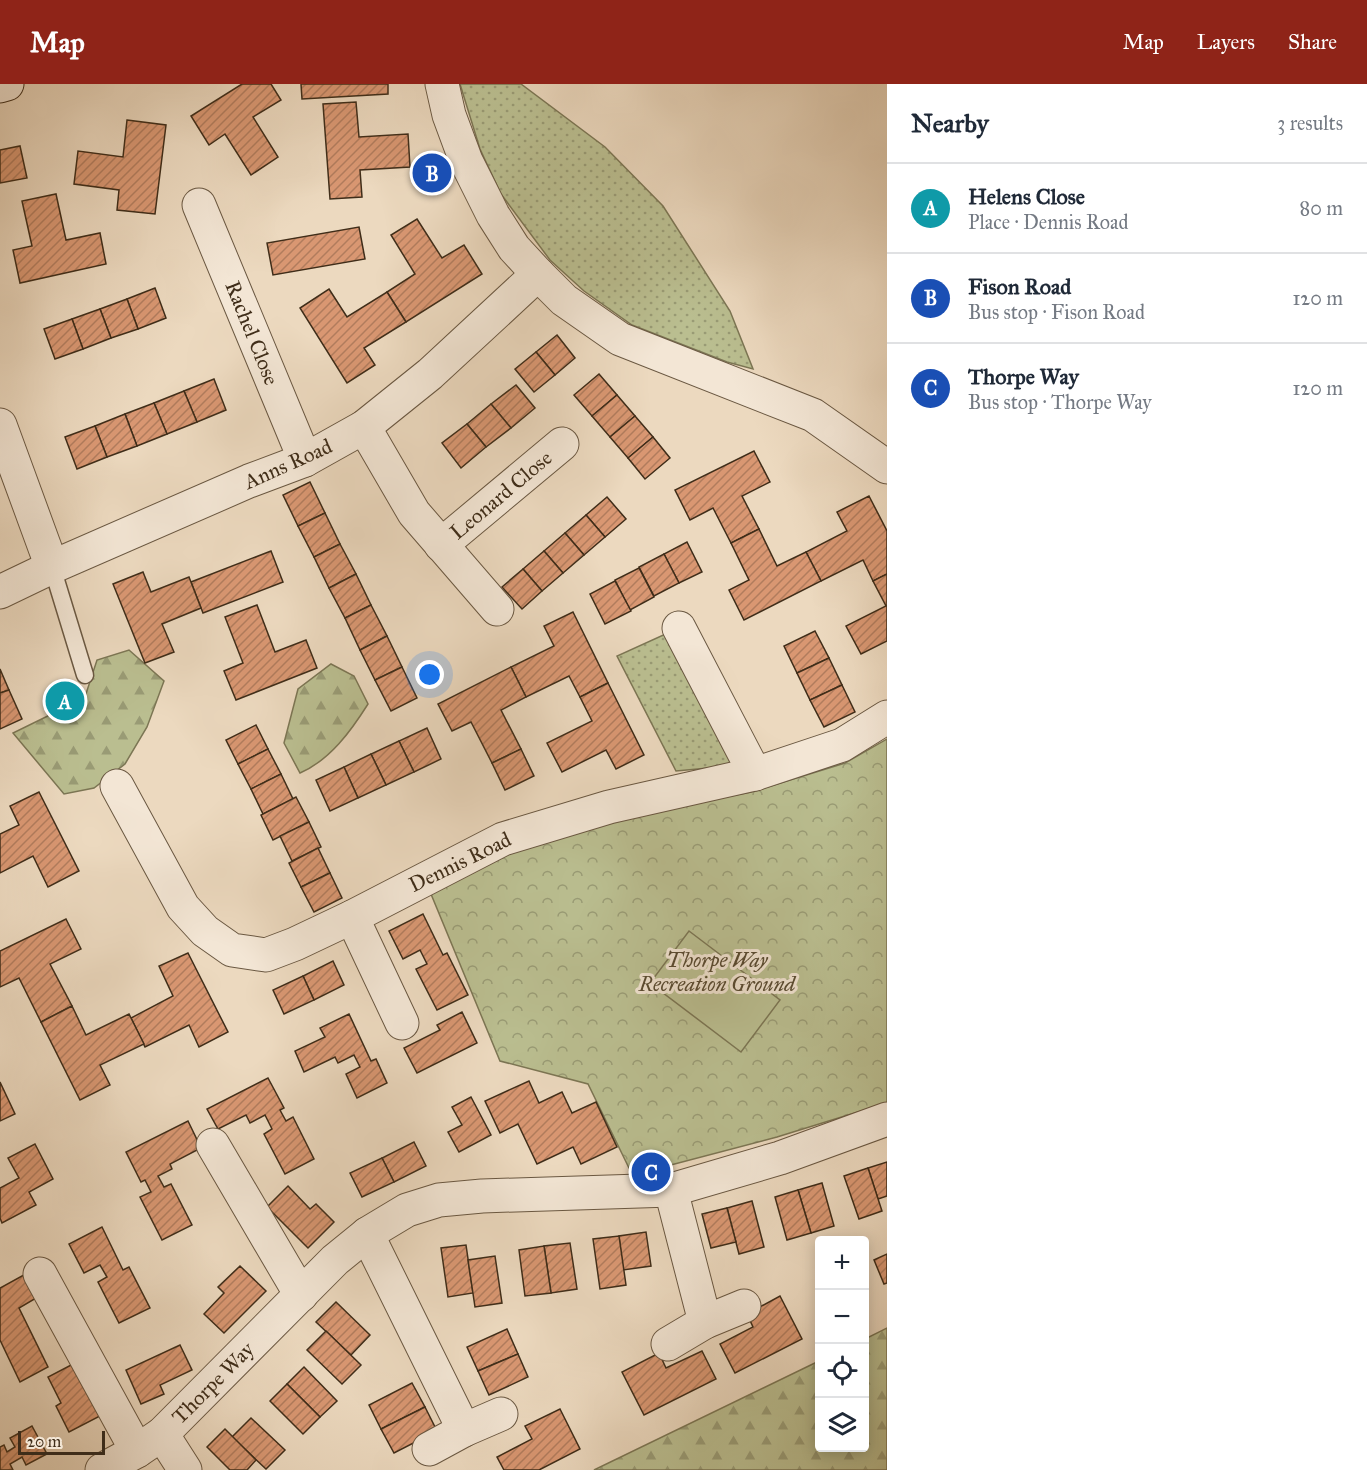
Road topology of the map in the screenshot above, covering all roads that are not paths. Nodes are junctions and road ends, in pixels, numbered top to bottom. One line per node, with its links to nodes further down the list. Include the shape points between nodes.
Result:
1 (7, 84): 3 (street)
2 (442, 84): 5 (street, via 472,176 514,248)
3 (0, 86)
4 (199, 205): 9 (street, Rachel Close)
5 (538, 274): 7 (street, Anns Road, via 430,374); 10 (street, via 564,300 620,339 813,416)
6 (0, 424): 12 (street)
7 (364, 427): 9 (street, Anns Road); 11 (street, Leonard Close, via 414,513)
8 (562, 444): 11 (street, Leonard Close)
9 (304, 460): 12 (street, Anns Road)
10 (887, 468)
11 (441, 545): 14 (street, Leonard Close)
12 (52, 567): 13 (street, Anns Road); 16 (lane)
13 (0, 592)
14 (497, 609)
15 (679, 628): 18 (street)
16 (85, 675)
17 (887, 717): 18 (street, Dennis Road, via 842,745)
18 (755, 774): 20 (street, Dennis Road, via 609,807 502,839)
19 (117, 786): 20 (street, Dennis Road, via 183,907 205,931 232,950 266,955)
20 (352, 917): 21 (street)
21 (402, 1023)
22 (887, 1119): 24 (street, Thorpe Way, via 780,1158)
23 (213, 1145): 27 (street)
24 (671, 1190): 25 (street, Thorpe Way, via 440,1200 407,1210); 29 (street)
25 (367, 1234): 27 (street, Thorpe Way); 32 (street)
26 (40, 1274): 33 (street)
27 (301, 1295): 33 (street, Thorpe Way)
28 (744, 1306): 29 (street)
29 (705, 1323): 30 (street)
30 (668, 1344)
31 (501, 1414): 32 (street)
32 (464, 1430): 34 (street)
33 (150, 1443): 35 (street, Thorpe Way); 36 (street)
34 (429, 1449)
35 (102, 1470)
36 (185, 1470)

